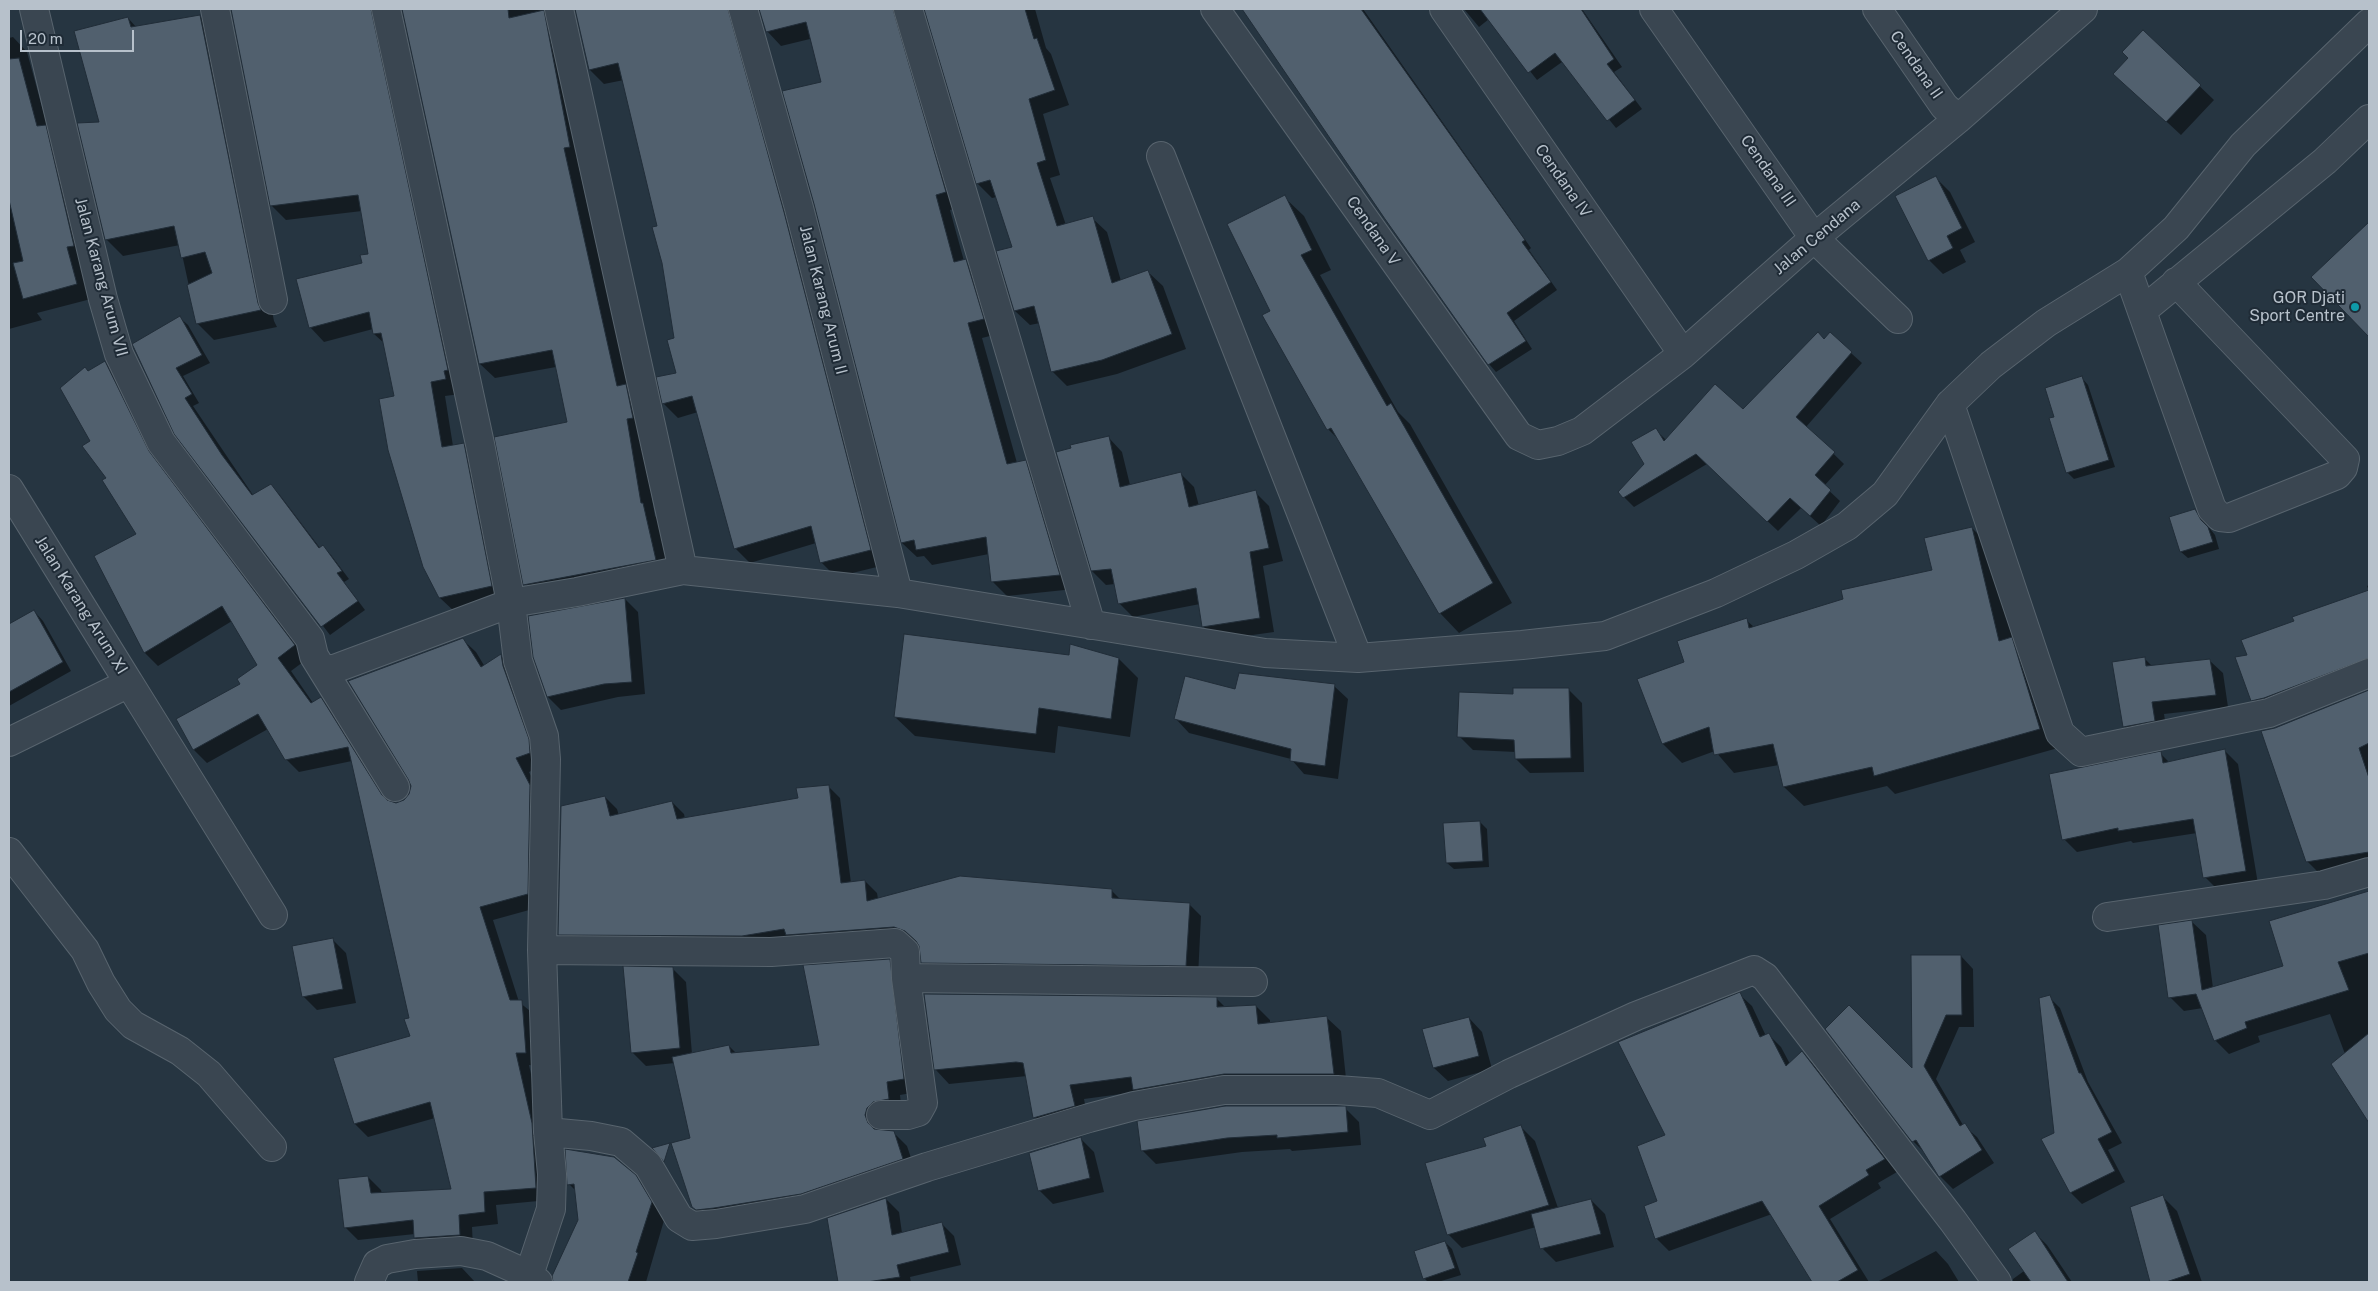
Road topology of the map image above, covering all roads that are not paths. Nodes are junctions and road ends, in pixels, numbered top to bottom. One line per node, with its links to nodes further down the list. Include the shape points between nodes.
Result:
1 (34, 9): 31 (street, Jalan Karang Arum VII, via 119,354 161,442 310,639 314,656)
2 (215, 9): 19 (street)
3 (386, 9): 28 (street, via 478,434)
4 (559, 9): 26 (street)
5 (744, 9): 27 (street, Jalan Karang Arum II)
6 (908, 9): 29 (street)
7 (1215, 9): 24 (street, Cendana V, via 1519,436)
8 (1444, 9): 22 (street, Cendana IV)
9 (1654, 9): 16 (street, Cendana III)
10 (1877, 9): 13 (street, Cendana II, via 1944,106)
11 (2083, 9): 13 (street, Jalan Cendana)
12 (2369, 23): 17 (street, via 2243,145 2176,228)
13 (1958, 119): 16 (street, Jalan Cendana)
14 (2369, 119): 18 (street, via 2325,161)
15 (1161, 156): 30 (street)
16 (1814, 238): 21 (street, Cendana III); 22 (street, Jalan Cendana)
17 (2128, 272): 20 (street); 23 (street, via 2046,323 1991,365)
18 (2176, 282): 20 (street); 20 (street, via 2345,459 2343,468 2336,475 2229,518 2220,517 2212,510)
19 (273, 300)
20 (2142, 311)
21 (1898, 319)
22 (1683, 354): 24 (street, Jalan Cendana, via 1582,431)
23 (1950, 404): 30 (street, via 1885,494 1847,526 1796,555 1716,593 1605,636); 32 (street, via 2060,734 2081,752 2269,713)
24 (1538, 445)
25 (9, 489): 33 (street, Jalan Karang Arum XI)
26 (682, 570): 27 (street); 28 (street)
27 (898, 593): 29 (street)
28 (511, 603): 31 (street, via 334,669); 40 (street, via 518,661 544,736)
29 (1091, 625): 30 (street, via 1266,653)
30 (1358, 658)
31 (323, 669): 35 (street, Jalan Karang Arum VII)
32 (2369, 673)
33 (129, 682): 34 (street, Jalan Karang Arum XI); 38 (street)
34 (9, 742)
35 (395, 787)
36 (9, 852): 45 (street, via 85,950 118,1010 134,1025 180,1051 209,1074)
37 (2369, 872): 39 (street, via 2324,885)
38 (273, 915)
39 (2107, 917)
40 (542, 950): 41 (street, via 771,952 895,943 905,952); 44 (street)
41 (906, 978): 42 (street); 43 (street, via 923,1103 918,1112 908,1115)
42 (1253, 982)
43 (881, 1115)
44 (548, 1132): 46 (street, via 551,1209); 48 (street, via 622,1142 648,1165 679,1218 692,1226 716,1224 805,1209 927,1167 1089,1118 1134,1106 1224,1090 1378,1093 1430,1115 1509,1074 1636,1016 1754,970 1765,977)
45 (272, 1147)
46 (534, 1279): 47 (street, via 487,1256 461,1251 387,1259 377,1264)
47 (369, 1282)
48 (1997, 1282)

